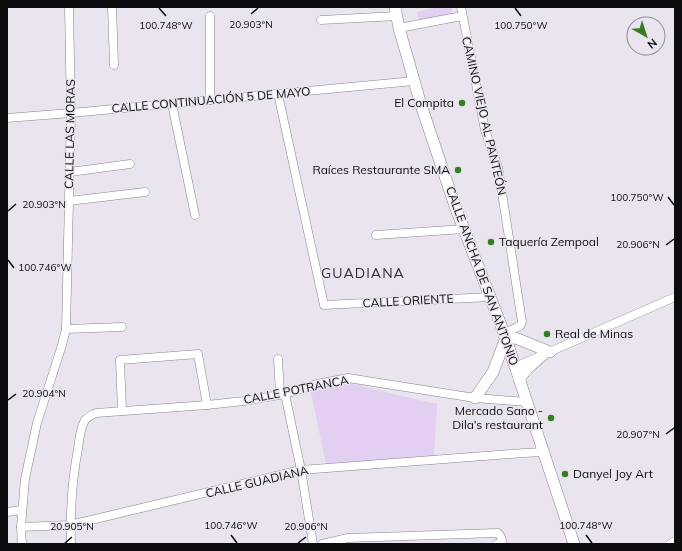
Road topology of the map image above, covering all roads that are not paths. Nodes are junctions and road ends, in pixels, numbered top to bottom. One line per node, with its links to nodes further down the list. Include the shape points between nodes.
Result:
1 (70, 7): 14 (street, CALLE LAS MORAS)
2 (112, 7): 9 (street)
3 (461, 7): 6 (street, CAMINO VIEJO AL PANTEÓN)
4 (396, 11): 7 (street); 8 (main road, CALLE ANCHA DE SAN ANTONIO)
5 (210, 16): 12 (street)
6 (462, 16): 8 (street); 27 (street, CAMINO VIEJO AL PANTEÓN, via 485,130 498,167 522,322)
7 (321, 20)
8 (399, 28): 10 (main road, CALLE ANCHA DE SAN ANTONIO)
9 (114, 65)
10 (414, 81): 11 (street, CALLE CONTINUACIÓN 5 DE MAYO); 21 (main road, CALLE ANCHA DE SAN ANTONIO)
11 (278, 94): 12 (street, CALLE CONTINUACIÓN 5 DE MAYO); 23 (street, CALLE ORIENTE, via 324,305)
12 (210, 100): 13 (street, CALLE CONTINUACIÓN 5 DE MAYO)
13 (172, 104): 14 (street, CALLE CONTINUACIÓN 5 DE MAYO); 20 (street)
14 (71, 113): 15 (street, CALLE CONTINUACIÓN 5 DE MAYO); 17 (street, CALLE LAS MORAS)
15 (7, 118)
16 (130, 164): 17 (street)
17 (70, 172): 19 (street, CALLE LAS MORAS)
18 (145, 192): 19 (street)
19 (69, 201): 26 (street, CALLE LAS MORAS)
20 (195, 215)
21 (464, 229): 22 (street); 23 (main road, CALLE ANCHA DE SAN ANTONIO)
22 (376, 234)
23 (491, 297): 27 (main road, CALLE ANCHA DE SAN ANTONIO)
24 (675, 297): 28 (street)
25 (122, 327): 26 (street)
26 (66, 328): 39 (street, CALLE LAS MORAS, via 37,423 25,479)
27 (505, 335): 28 (main road); 30 (main road, CALLE ANCHA DE SAN ANTONIO); 33 (main road, via 493,372)
28 (547, 353): 30 (street); 31 (main road)
29 (278, 359): 32 (street)
30 (515, 367): 31 (main road, CALLE ANCHA DE SAN ANTONIO)
31 (519, 379): 34 (main road, CALLE ANCHA DE SAN ANTONIO)
32 (282, 394): 33 (street, CALLE POTRANCA, via 348,378); 35 (street, CALLE POTRANCA); 38 (street)
33 (475, 398): 34 (street, CALLE POTRANCA)
34 (527, 402): 37 (main road, CALLE ANCHA DE SAN ANTONIO)
35 (207, 405): 36 (street, CALLE POTRANCA); 36 (street, via 198,354 120,360)
36 (122, 412): 41 (street, CALLE POTRANCA, via 96,413 85,420 74,471)
37 (544, 452): 38 (street, CALLE GUADIANA); 51 (main road, CALLE ANCHA DE SAN ANTONIO)
38 (301, 470): 41 (street, CALLE GUADIANA); 47 (street)
39 (22, 510): 40 (street); 42 (street, CALLE LAS MORAS)
40 (7, 512)
41 (70, 525): 42 (street, CALLE GUADIANA); 46 (street)
42 (21, 526): 45 (street, CALLE LAS MORAS)
43 (444, 535): 48 (street, via 348,538); 49 (street); 50 (street, via 498,533 502,542)
44 (675, 541): 52 (street)
45 (22, 544)
46 (71, 544)
47 (313, 544)
48 (322, 544)
49 (448, 544)
50 (497, 544)
51 (574, 544)
52 (670, 544)

